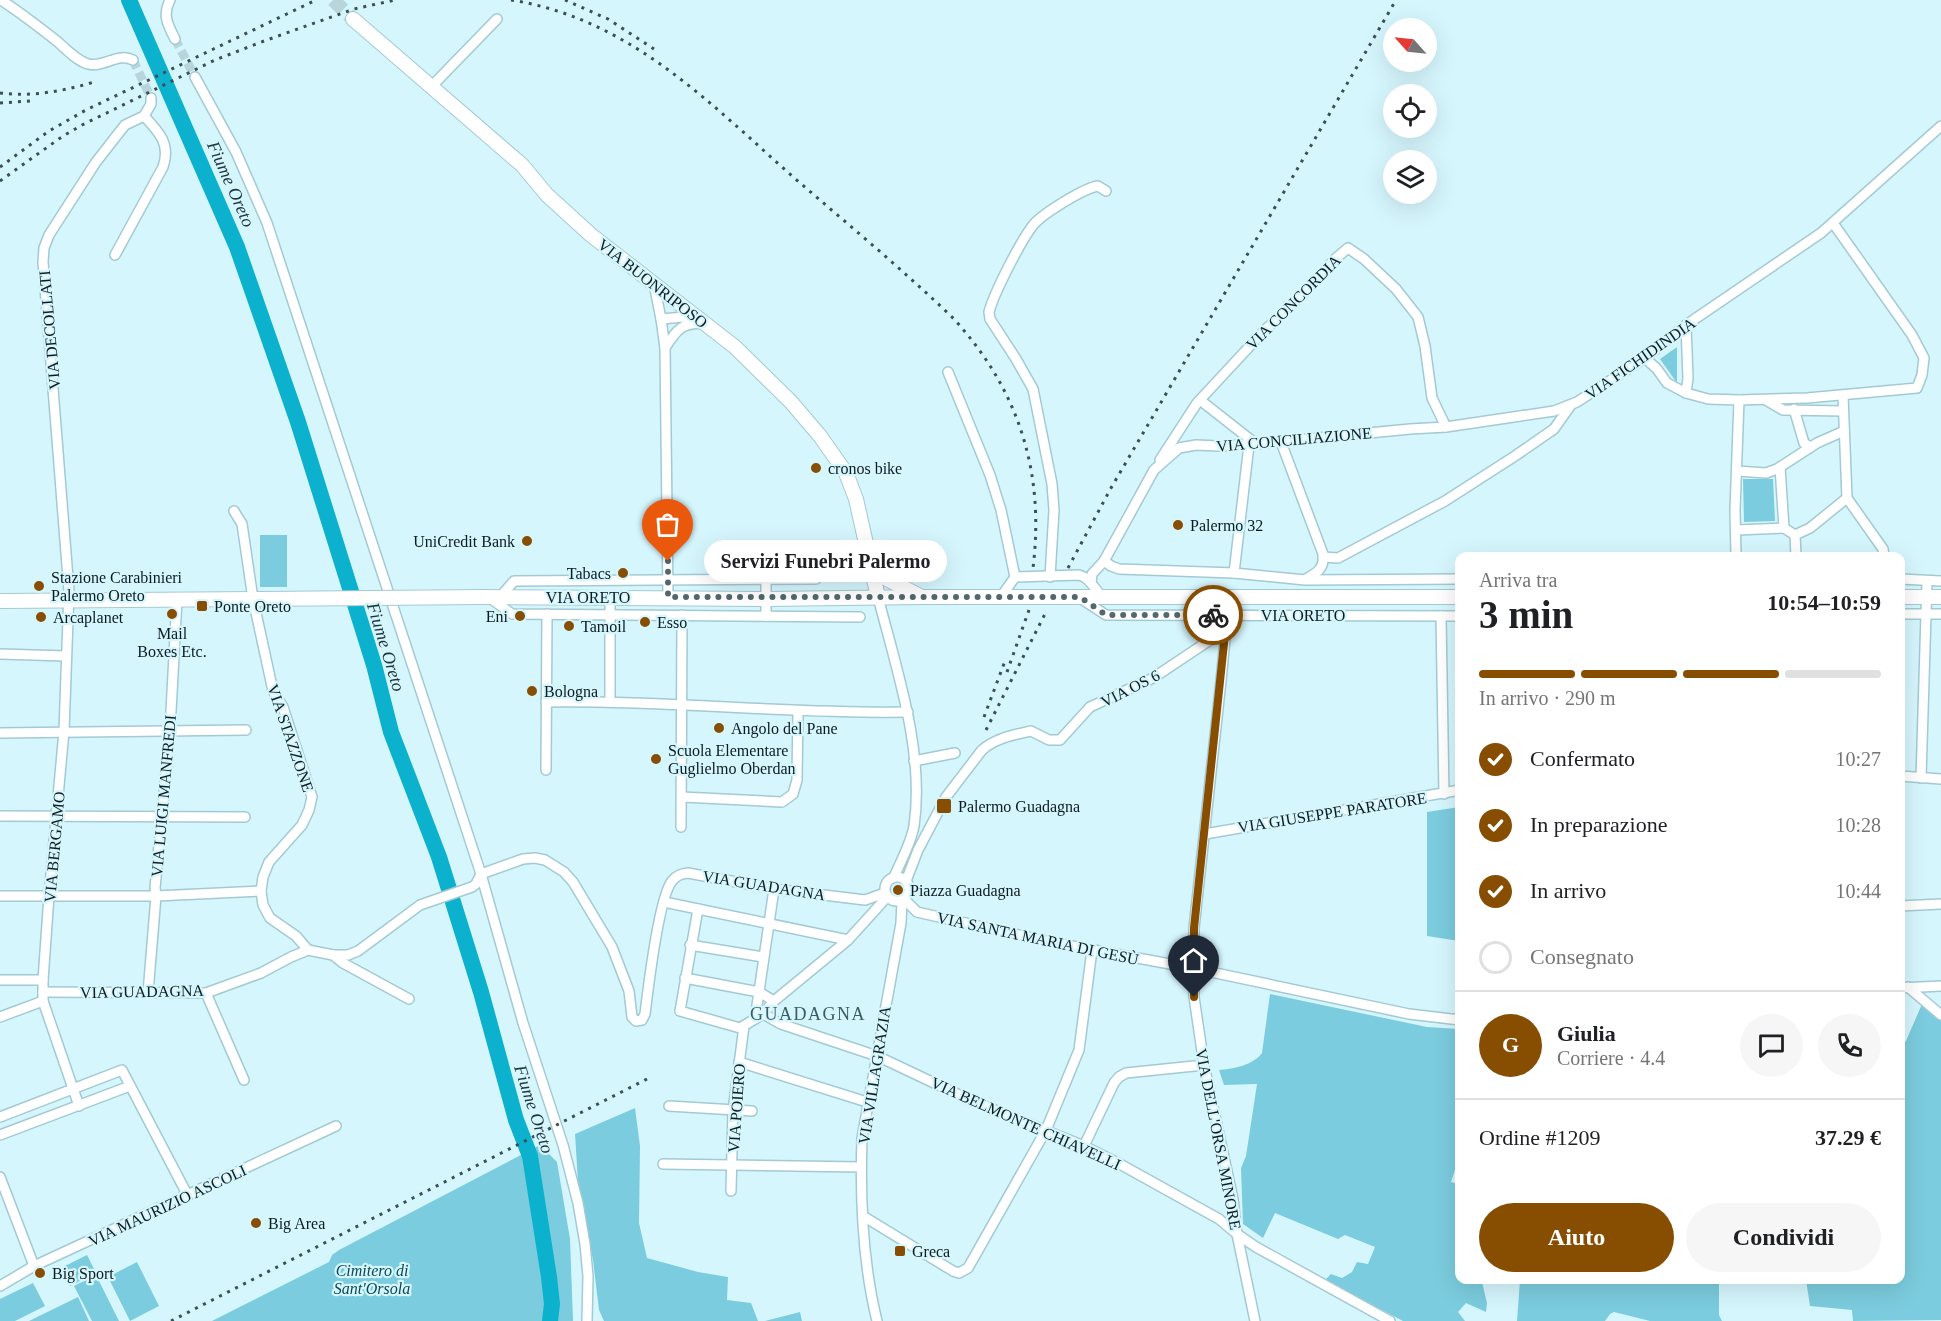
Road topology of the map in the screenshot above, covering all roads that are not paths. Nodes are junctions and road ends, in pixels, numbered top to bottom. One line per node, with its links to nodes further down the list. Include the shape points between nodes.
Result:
1 (1, 0): 6 (street, via 88,64 122,57)
2 (170, 0): 5 (street, via 165,18)
3 (353, 19): 8 (street, VIA BUONRIPOSO)
4 (497, 19): 8 (street)
5 (175, 39)
6 (133, 60)
7 (195, 77): 117 (street, via 236,152 267,224)
8 (430, 88): 15 (street, VIA BUONRIPOSO, via 522,165 547,195 591,235)
9 (151, 98): 10 (street)
10 (144, 116): 14 (street, via 164,140 166,158); 78 (street, VIA DECOLLATI, via 125,125 96,162 44,248)
11 (1941, 126): 13 (street, VIA FICHIDINDIA)
12 (1106, 191): 51 (street, via 1098,186 1084,190 1035,223 989,312 1033,389 1052,484)
13 (1833, 223): 18 (street, VIA FICHIDINDIA); 23 (street, via 1924,358 1917,388)
14 (115, 255)
15 (654, 285): 16 (street); 17 (street, VIA BUONRIPOSO)
16 (661, 319): 17 (street, via 684,317); 19 (street)
17 (706, 324): 19 (street, via 687,324); 48 (street, VIA BUONRIPOSO, via 791,402 834,454 856,499)
18 (1686, 325): 20 (street, VIA FICHIDINDIA); 22 (street)
19 (664, 348): 57 (street)
20 (1645, 358): 22 (street, via 1667,383); 27 (street, VIA FICHIDINDIA)
21 (948, 372): 50 (street, via 990,475)
22 (1686, 393): 26 (street, via 1708,399)
23 (1843, 396): 24 (street); 29 (street)
24 (1764, 399): 26 (street); 28 (street, via 1783,410)
25 (1200, 400): 30 (street, VIA CONCORDIA, via 1348,248 1396,289 1418,316 1432,398); 33 (street); 36 (street, VIA CONCORDIA)
26 (1739, 400): 37 (street)
27 (1571, 405): 30 (street, VIA CONCILIAZIONE, via 1530,416); 46 (street, VIA FICHIDINDIA, via 1554,429 1445,501 1338,558)
28 (1794, 409): 29 (street); 34 (street, via 1804,443)
29 (1843, 411): 31 (street)
30 (1446, 427): 32 (street, VIA CONCILIAZIONE)
31 (1844, 431): 34 (street); 38 (street)
32 (1281, 442): 33 (street, VIA CONCILIAZIONE); 46 (street)
33 (1252, 444): 36 (street, VIA CONCILIAZIONE, via 1179,448); 49 (street)
34 (1810, 447): 35 (street)
35 (1780, 467): 37 (street, via 1766,473); 40 (street)
36 (1154, 470): 47 (street, VIA CONCILIAZIONE)
37 (1737, 471): 41 (street)
38 (1847, 498): 42 (street); 45 (street)
39 (234, 511): 75 (street, VIA STAZZONE, via 242,524)
40 (1784, 528): 41 (street); 42 (street)
41 (1736, 530): 43 (street)
42 (1795, 535): 44 (street)
43 (1737, 552)
44 (1796, 552)
45 (1883, 552)
46 (1323, 557): 56 (street, via 1322,568)
47 (1104, 561): 49 (street, via 1119,569); 60 (street, VIA CONCILIAZIONE, via 1092,574)
48 (872, 564): 64 (street, VIA BUONRIPOSO); 65 (street, via 883,577)
49 (1234, 573): 56 (street)
50 (1015, 577): 51 (street); 66 (street)
51 (1050, 577): 60 (street, via 1079,575)
52 (816, 579): 55 (street, VIA ORETO)
53 (1455, 579): 56 (street)
54 (1905, 579): 58 (street)
55 (766, 580): 57 (street, VIA ORETO); 76 (street)
56 (1305, 580)
57 (668, 581): 61 (street, VIA ORETO, via 514,581); 63 (street)
58 (1927, 581): 59 (street); 72 (street)
59 (1941, 581)
60 (1091, 583): 68 (street)
61 (491, 597): 62 (street, VIA ORETO); 75 (street, VIA ORETO, bridge); 79 (street, VIA ORETO, via 512,614)
62 (610, 597): 63 (street, VIA ORETO); 80 (street)
63 (668, 597): 76 (street, VIA ORETO)
64 (878, 597): 65 (street, VIA ORETO); 76 (street, VIA ORETO); 97 (street)
65 (922, 597): 66 (street, VIA ORETO)
66 (1001, 597): 67 (street, VIA ORETO)
67 (1080, 597): 68 (street, VIA ORETO); 85 (street, VIA ORETO, via 1106,615)
68 (1103, 597): 69 (street, VIA ORETO)
69 (1229, 597): 70 (street, VIA ORETO); 85 (street, VIA DELL'ORSA MINORE)
70 (1455, 597)
71 (1905, 597): 72 (street)
72 (1926, 597): 73 (street); 82 (street)
73 (1941, 597)
74 (177, 599): 75 (street, VIA ORETO); 78 (street, VIA ORETO); 98 (street, VIA LUIGI MANFREDI)
75 (257, 599): 121 (street, VIA STAZZONE, via 273,691 283,707 312,796 302,825 269,862)
76 (767, 599): 86 (street)
77 (0, 601): 78 (street, VIA ORETO)
78 (68, 601): 92 (street, VIA BERGAMO)
79 (547, 614): 80 (street, VIA ORETO); 94 (street)
80 (610, 614): 84 (street, VIA ORETO); 93 (street)
81 (1905, 614): 82 (street)
82 (1926, 614): 83 (street); 106 (street)
83 (1941, 614)
84 (682, 615): 86 (street, VIA ORETO); 95 (street)
85 (1227, 615): 88 (street, VIA ORETO); 90 (street, VIA DELL'ORSA MINORE)
86 (766, 616): 87 (street, VIA ORETO)
87 (860, 616)
88 (1441, 616): 89 (street, VIA ORETO); 109 (street)
89 (1455, 616)
90 (1225, 636): 116 (street, VIA DELL'ORSA MINORE); 119 (street, VIA OS 6, via 1210,640 1153,678 1090,707 1060,740 1049,740 1031,731 988,745 946,797)
91 (0, 654): 92 (street)
92 (66, 656): 100 (street, VIA BERGAMO)
93 (610, 701): 94 (street); 95 (street)
94 (546, 702): 104 (street)
95 (681, 706): 96 (street); 110 (street)
96 (798, 711): 97 (street); 110 (street, via 797,780 793,794 782,802)
97 (908, 712): 103 (street)
98 (170, 730): 99 (street); 100 (street); 113 (street, VIA LUIGI MANFREDI)
99 (246, 730)
100 (64, 731): 101 (street); 111 (street, VIA BERGAMO)
101 (0, 733)
102 (955, 753): 103 (street)
103 (914, 761): 118 (street, via 914,828)
104 (546, 770)
105 (1905, 776): 106 (street)
106 (1921, 778): 107 (street)
107 (1941, 779)
108 (1455, 791): 109 (street, VIA GIUSEPPE PARATORE)
109 (1443, 794): 116 (street, VIA GIUSEPPE PARATORE)
110 (682, 797): 115 (street)
111 (57, 815): 112 (street); 113 (street); 124 (street, VIA BERGAMO)
112 (0, 816)
113 (162, 817): 114 (street); 125 (street, VIA LUIGI MANFREDI)
114 (245, 817)
115 (681, 827)
116 (1205, 834): 138 (street, VIA DELL'ORSA MINORE)
117 (481, 874): 127 (street, VIA GUADAGNA, via 535,858 564,872 612,947 636,1021 645,1014); 136 (street, via 472,887 420,905 358,951); 183 (street, via 578,1203 588,1276)
118 (894, 877): 119 (street); 122 (street, via 885,885)
119 (906, 880): 126 (street, via 909,892)
120 (774, 889): 122 (street, VIA GUADAGNA, via 865,900); 127 (street, VIA GUADAGNA, via 679,874); 131 (street)
121 (261, 891): 125 (street); 134 (street, via 270,918)
122 (886, 895): 126 (street, via 894,902); 132 (street)
123 (0, 896): 124 (street)
124 (50, 896): 125 (street); 141 (street, VIA BERGAMO)
125 (156, 896): 146 (street, VIA LUIGI MANFREDI)
126 (903, 900): 135 (street, VIA SANTA MARIA DI GESÙ, via 917,912); 156 (street, VIA VILLAGRAZIA)
127 (664, 902): 130 (street)
128 (1941, 904): 129 (street)
129 (1905, 906)
130 (698, 909): 131 (street); 133 (street)
131 (768, 923): 132 (street); 137 (street)
132 (848, 940): 150 (street)
133 (690, 945): 137 (street); 139 (street)
134 (308, 950): 136 (street); 147 (street, VIA GUADAGNA)
135 (1092, 950): 138 (street, VIA SANTA MARIA DI GESÙ); 169 (street, via 1079,1050)
136 (333, 955): 149 (street)
137 (763, 957): 145 (street)
138 (1192, 968): 154 (street, VIA SANTA MARIA DI GESÙ, via 1409,1014); 158 (street, VIA DELL'ORSA MINORE)
139 (685, 978): 145 (street); 155 (street, via 680,1011)
140 (0, 980): 141 (street)
141 (43, 981): 148 (street, VIA BERGAMO)
142 (1941, 986): 143 (street)
143 (1905, 987)
144 (1905, 988): 151 (street)
145 (759, 992): 150 (street); 152 (street)
146 (148, 993): 147 (street, VIA GUADAGNA); 148 (street, VIA GUADAGNA)
147 (206, 993): 159 (street)
148 (43, 997): 153 (street, VIA GUADAGNA); 161 (street, VIA BERGAMO)
149 (409, 999)
150 (774, 1001): 152 (street)
151 (1941, 1015)
152 (759, 1016): 155 (street); 156 (street, VIA BELMONTE CHIAVELLI)
153 (0, 1017)
154 (1455, 1019)
155 (742, 1027): 157 (street, VIA POIERO)
156 (877, 1056): 162 (street, VIA VILLAGRAZIA); 169 (street, VIA BELMONTE CHIAVELLI, via 970,1101)
157 (740, 1062): 162 (street); 165 (street, VIA POIERO)
158 (1204, 1065): 171 (street, via 1119,1077); 179 (street, VIA DELL'ORSA MINORE)
159 (244, 1080)
160 (130, 1086): 161 (street, via 122,1070); 163 (street); 177 (street)
161 (73, 1089): 163 (street, VIA BERGAMO); 167 (street)
162 (867, 1102): 174 (street, VIA VILLAGRAZIA)
163 (79, 1106): 170 (street)
164 (669, 1106): 165 (street)
165 (733, 1111): 166 (street); 173 (street, VIA POIERO)
166 (752, 1111)
167 (0, 1117)
168 (336, 1126): 177 (street, VIA MAURIZIO ASCOLI)
169 (1046, 1130): 171 (street, VIA BELMONTE CHIAVELLI); 178 (street, via 968,1268 959,1273)
170 (0, 1135)
171 (1084, 1146): 179 (street, VIA BELMONTE CHIAVELLI, via 1220,1218)
172 (663, 1164): 173 (street)
173 (732, 1166): 174 (street); 176 (street, VIA POIERO)
174 (861, 1167): 178 (street, VIA VILLAGRAZIA)
175 (0, 1177): 180 (street)
176 (731, 1191)
177 (189, 1196): 180 (street, VIA MAURIZIO ASCOLI)
178 (864, 1216): 184 (street, VIA VILLAGRAZIA, via 871,1298)
179 (1237, 1234): 182 (street, VIA BELMONTE CHIAVELLI); 185 (street, VIA DELL'ORSA MINORE)
180 (34, 1266): 181 (street, VIA MAURIZIO ASCOLI)
181 (0, 1286)
182 (1370, 1310): 186 (street); 187 (street, VIA BELMONTE CHIAVELLI)
183 (587, 1321)
184 (877, 1321)
185 (1254, 1321)
186 (1374, 1321)
187 (1390, 1321)

